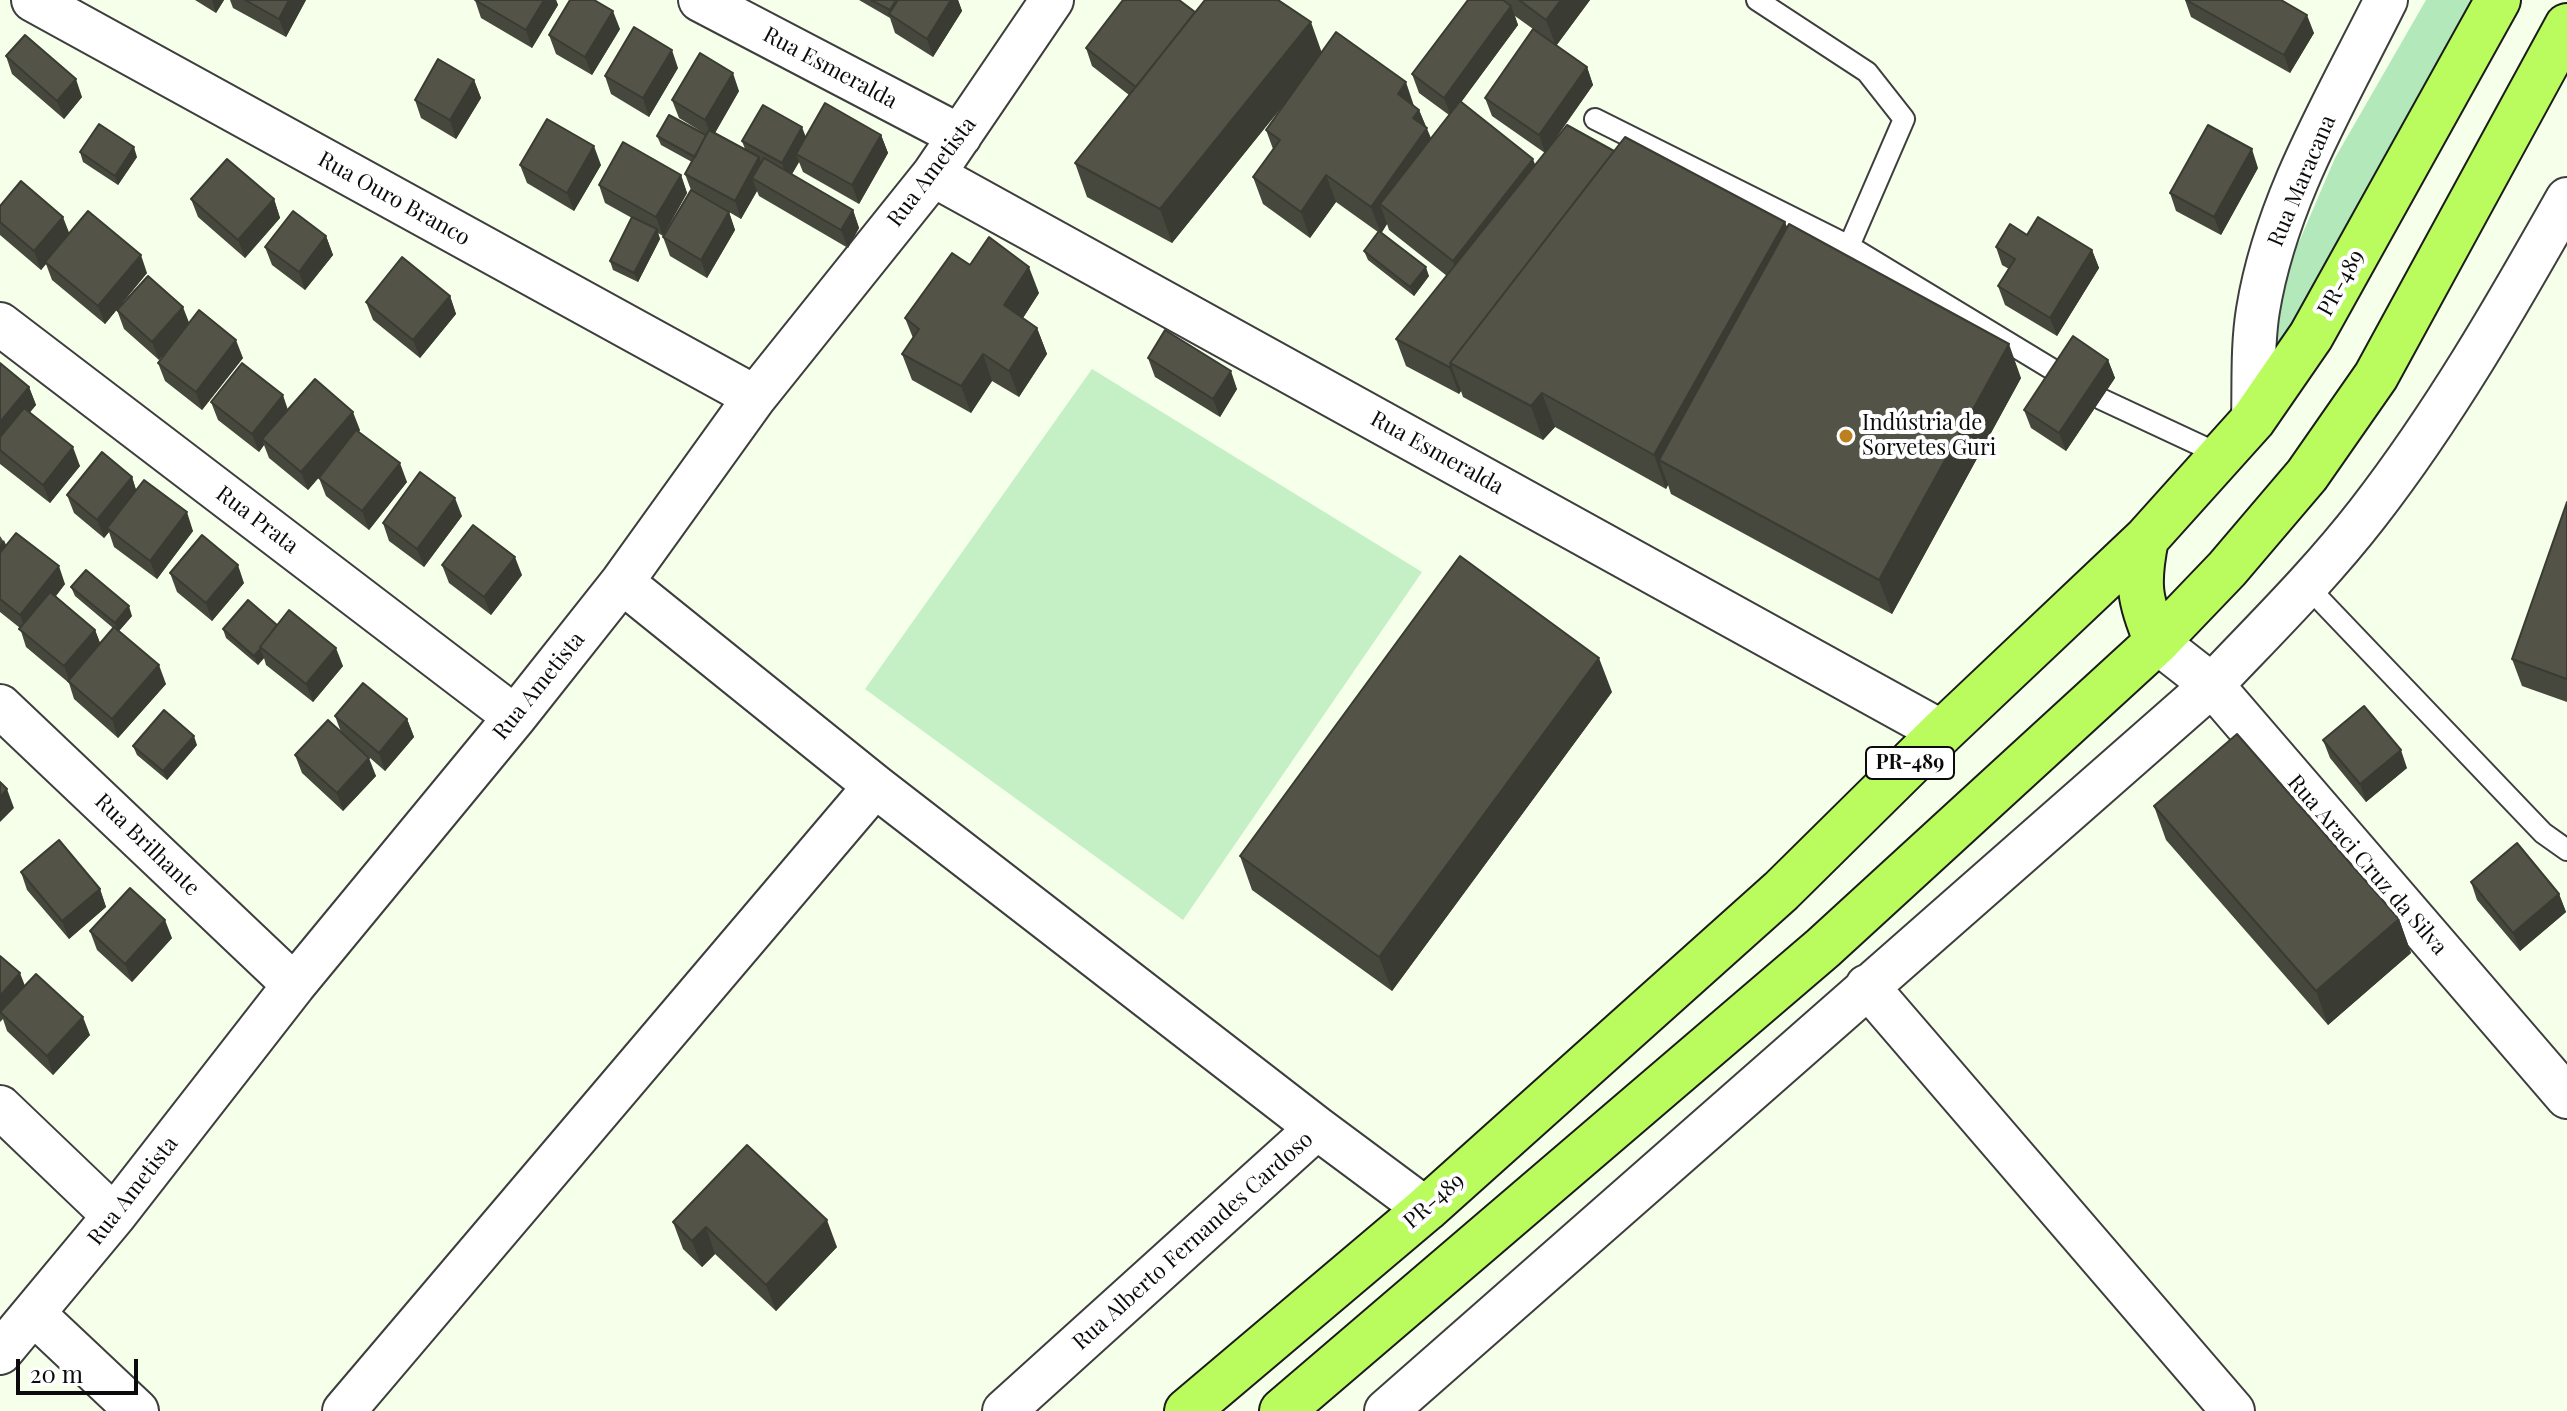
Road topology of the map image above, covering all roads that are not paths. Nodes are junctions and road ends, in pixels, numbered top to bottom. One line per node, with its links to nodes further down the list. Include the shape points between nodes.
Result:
1 (33, 0): 15 (street, Rua Ouro Branco)
2 (700, 0): 9 (street, Rua Esmeralda)
3 (1052, 0): 9 (street, Rua Ametista)
4 (1757, 0): 12 (lane, via 1867,72 1904,119)
5 (2386, 0): 17 (street, Rua Maracana, via 2301,171 2275,238 2258,312)
6 (2498, 0): 17 (main road, PR-489 / PR-489, via 2311,336)
7 (2567, 26): 22 (main road, via 2376,376 2307,475)
8 (1595, 119): 12 (lane)
9 (960, 136): 10 (street, Rua Ametista)
10 (933, 175): 15 (street, Rua Ametista); 26 (street, Rua Esmeralda)
11 (2567, 199): 21 (street, via 2435,419 2368,513)
12 (1849, 246): 14 (lane)
13 (0, 324): 25 (street, Rua Prata)
14 (2065, 377)
15 (755, 397): 20 (street, Rua Ametista)
16 (2101, 399): 18 (lane)
17 (2253, 420): 18 (main road, PR-489 / PR-489)
18 (2221, 455): 19 (main road, PR-489 / PR-489)
19 (2146, 539): 22 (main road, via 2139,574 2143,609); 26 (main road, PR-489 / PR-489)
20 (622, 582): 25 (street, Rua Ametista); 27 (street)
21 (2307, 586): 23 (street); 28 (lane, via 2543,833)
22 (2157, 642): 23 (street, Rua Araci Cruz da Silva); 42 (main road, via 1823,948)
23 (2212, 685): 30 (street); 31 (street, Rua Araci Cruz da Silva)
24 (0, 706): 29 (street, Rua Brilhante)
25 (515, 717): 29 (street, Rua Ametista)
26 (1942, 732): 34 (main road, PR-489 / PR-489, via 1781,891)
27 (875, 786): 33 (street); 39 (street)
28 (2567, 850)
29 (294, 985): 35 (street, Rua Ametista)
30 (1867, 986): 43 (street); 44 (street)
31 (2567, 1097)
32 (0, 1107): 35 (street)
33 (1317, 1128): 34 (street, Rua Alberto Fernandes Cardoso); 40 (street, Rua Alberto Fernandes Cardoso)
34 (1426, 1209): 41 (main road, PR-489 / PR-489)
35 (114, 1216): 36 (street, Rua Ametista)
36 (34, 1314): 37 (street, Rua Ametista); 38 (street)
37 (0, 1353)
38 (137, 1411)
39 (344, 1411)
40 (1004, 1411)
41 (1187, 1411)
42 (1282, 1411)
43 (1386, 1411)
44 (2233, 1411)

